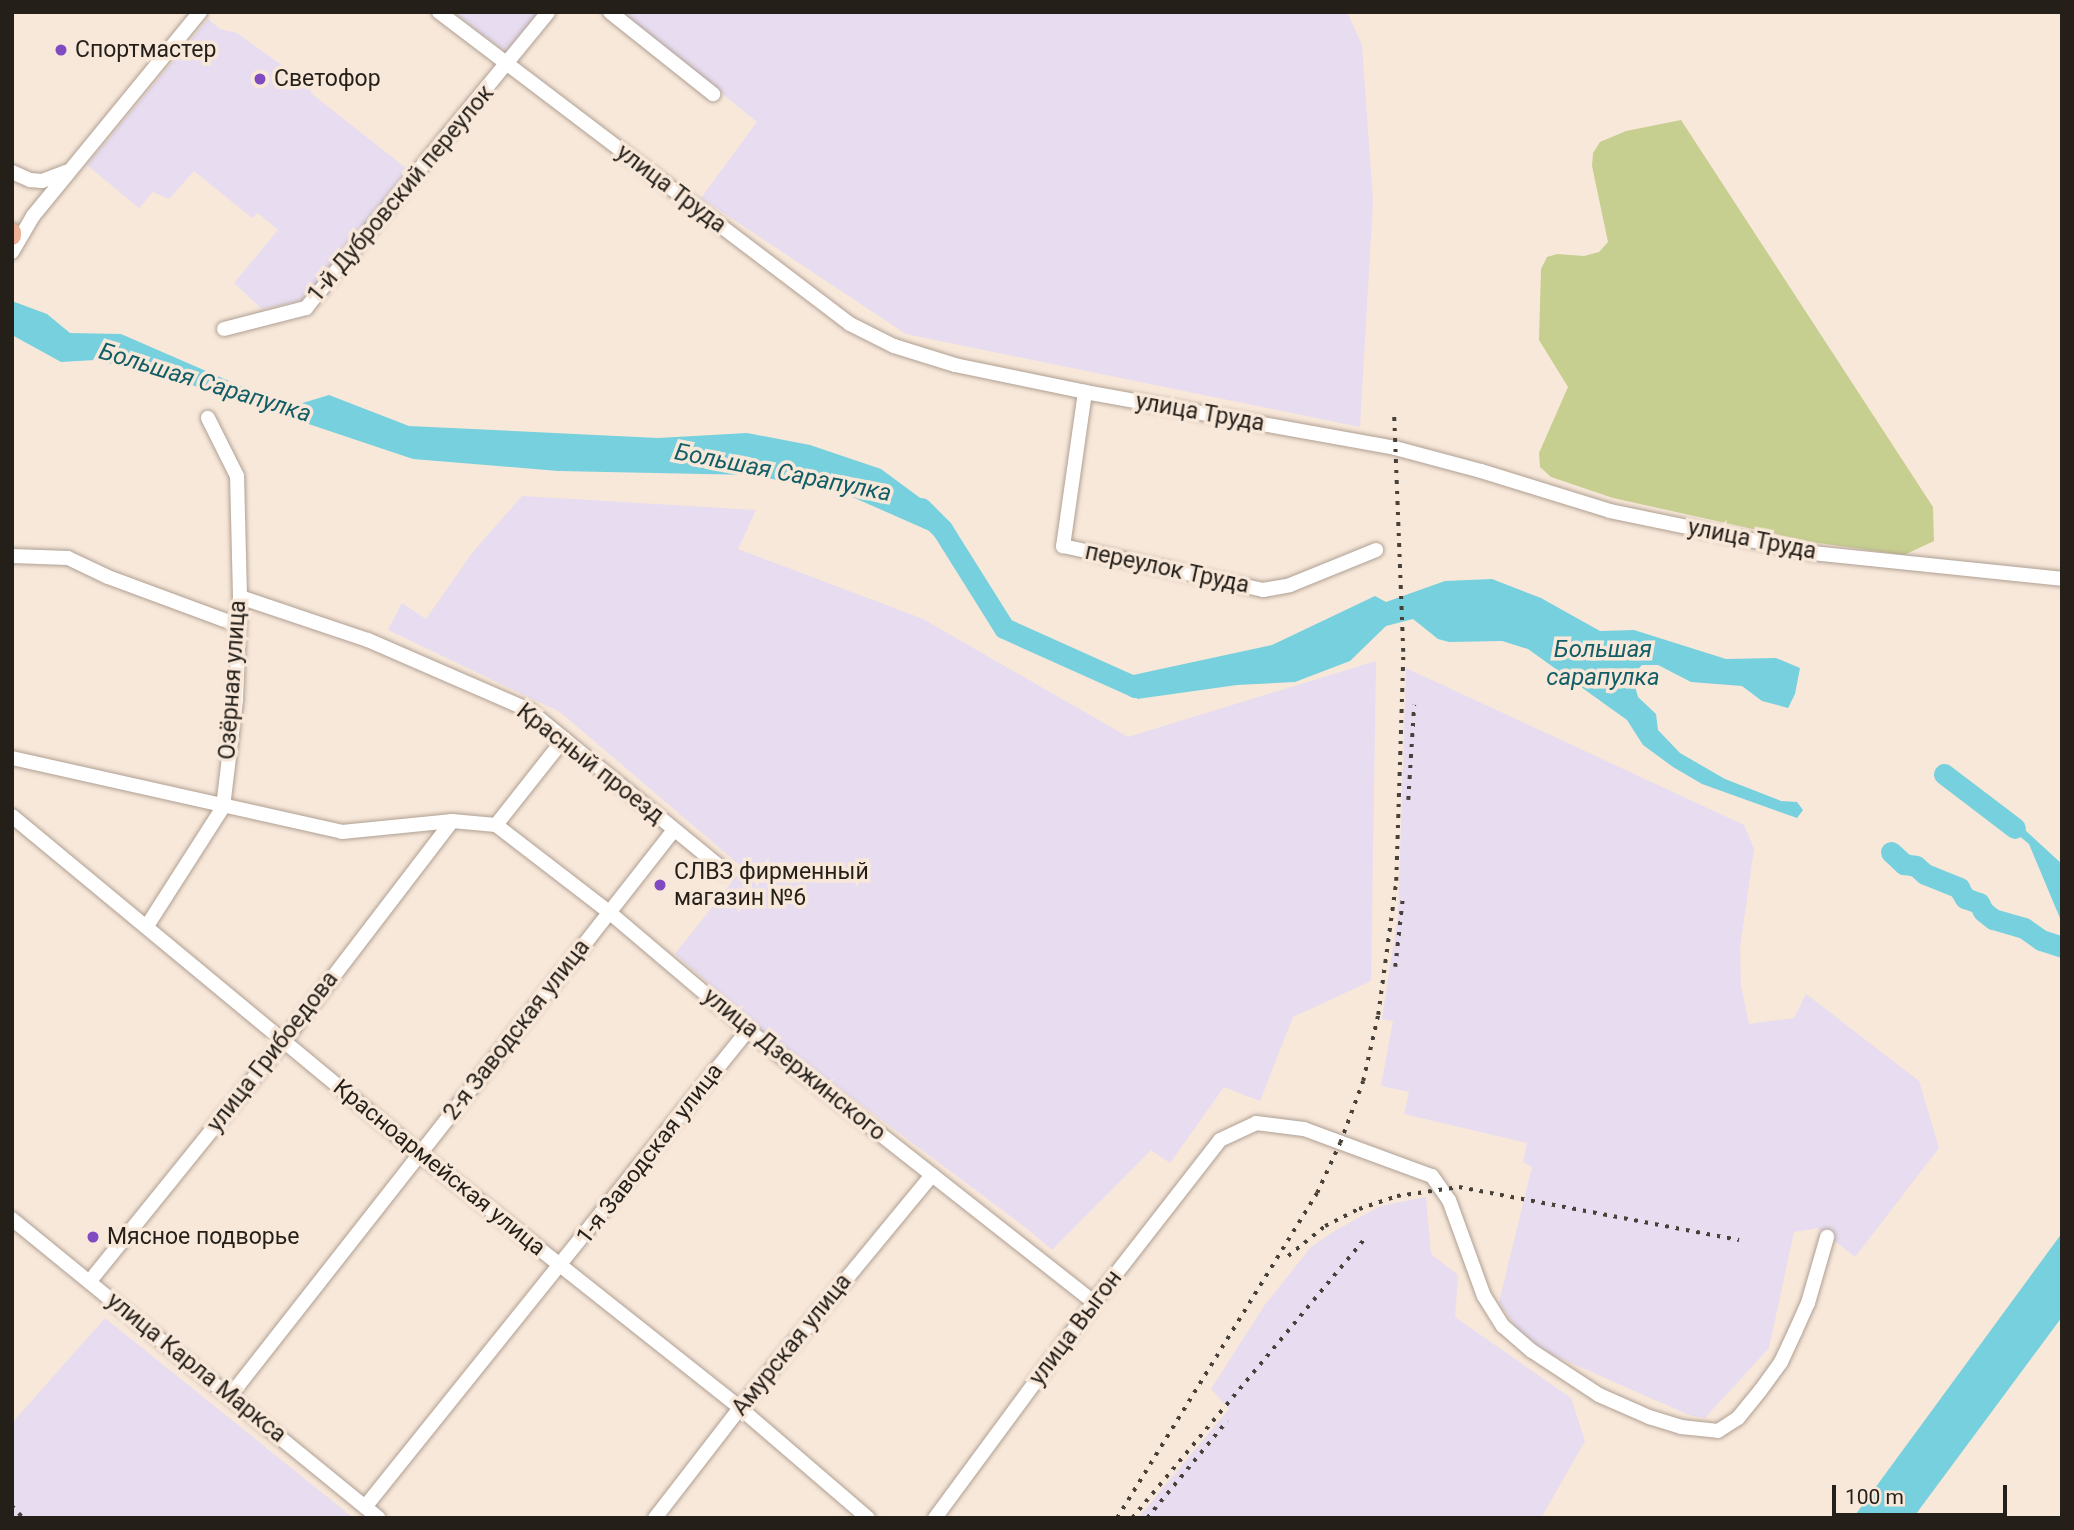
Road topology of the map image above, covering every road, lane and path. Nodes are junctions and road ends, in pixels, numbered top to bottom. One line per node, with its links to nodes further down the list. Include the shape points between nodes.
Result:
1 (200, 12): 7 (street)
2 (439, 12): 5 (street, улица Труда)
3 (548, 12): 5 (street, 1-й Дубровский переулок)
4 (611, 12): 6 (street)
5 (508, 65): 10 (street, 1-й Дубровский переулок, via 306,308); 11 (street, улица Труда, via 850,324 894,346 955,365)
6 (713, 94)
7 (73, 167): 8 (street, via 42,181); 9 (street, via 33,216)
8 (12, 172)
9 (12, 252)
10 (223, 329)
11 (1085, 392): 13 (street, переулок Труда, via 1063,546 1263,590 1290,585); 15 (street, улица Труда, via 1395,448 1610,511 1812,553)
12 (208, 418): 16 (street, Озёрная улица, via 237,477)
13 (1376, 550)
14 (12, 556): 17 (street, via 68,558)
15 (2062, 579)
16 (240, 597): 17 (street, Озёрная улица); 18 (street, Красный проезд, via 369,640 529,710)
17 (238, 625): 20 (street, Озёрная улица, via 236,699)
18 (564, 739): 23 (street); 24 (street, Красный проезд)
19 (12, 758): 20 (street)
20 (223, 807): 22 (street, via 342,832); 27 (street, Озёрная улица)
21 (12, 816): 27 (street, Красноармейская улица)
22 (452, 821): 23 (street); 29 (street, улица Грибоедова)
23 (496, 825): 26 (street, улица Дзержинского)
24 (674, 830): 25 (street, Красный проезд); 26 (street, 2-я Заводская улица)
25 (725, 871)
26 (609, 912): 28 (street, улица Дзержинского); 30 (street, 2-я Заводская улица)
27 (147, 926): 29 (street, Красноармейская улица)
28 (748, 1030): 31 (street, улица Дзержинского); 34 (street, 1-я Заводская улица)
29 (284, 1041): 30 (street, Красноармейская улица); 35 (street, улица Грибоедова)
30 (420, 1154): 34 (street, Красноармейская улица); 37 (street, 2-я Заводская улица)
31 (932, 1175): 36 (street, улица Дзержинского); 38 (street, Амурская улица)
32 (12, 1219): 35 (street, улица Карла Маркса)
33 (1827, 1237): 36 (street, улица Выгон, via 1808,1303 1780,1362 1738,1418 1709,1432 1649,1417 1599,1395 1518,1341 1484,1296 1449,1200 1432,1176 1304,1129 1256,1123 1220,1140)
34 (561, 1266): 38 (street, Красноармейская улица); 39 (street, 1-я Заводская улица)
35 (90, 1281): 37 (street, улица Карла Маркса)
36 (1094, 1302): 43 (street, улица Выгон)
37 (230, 1396): 39 (street, улица Карла Маркса)
38 (740, 1408): 41 (street, Амурская улица); 42 (street, Красноармейская улица)
39 (365, 1507): 40 (street, улица Карла Маркса)
40 (378, 1518)
41 (654, 1518)
42 (869, 1518)
43 (934, 1518)

